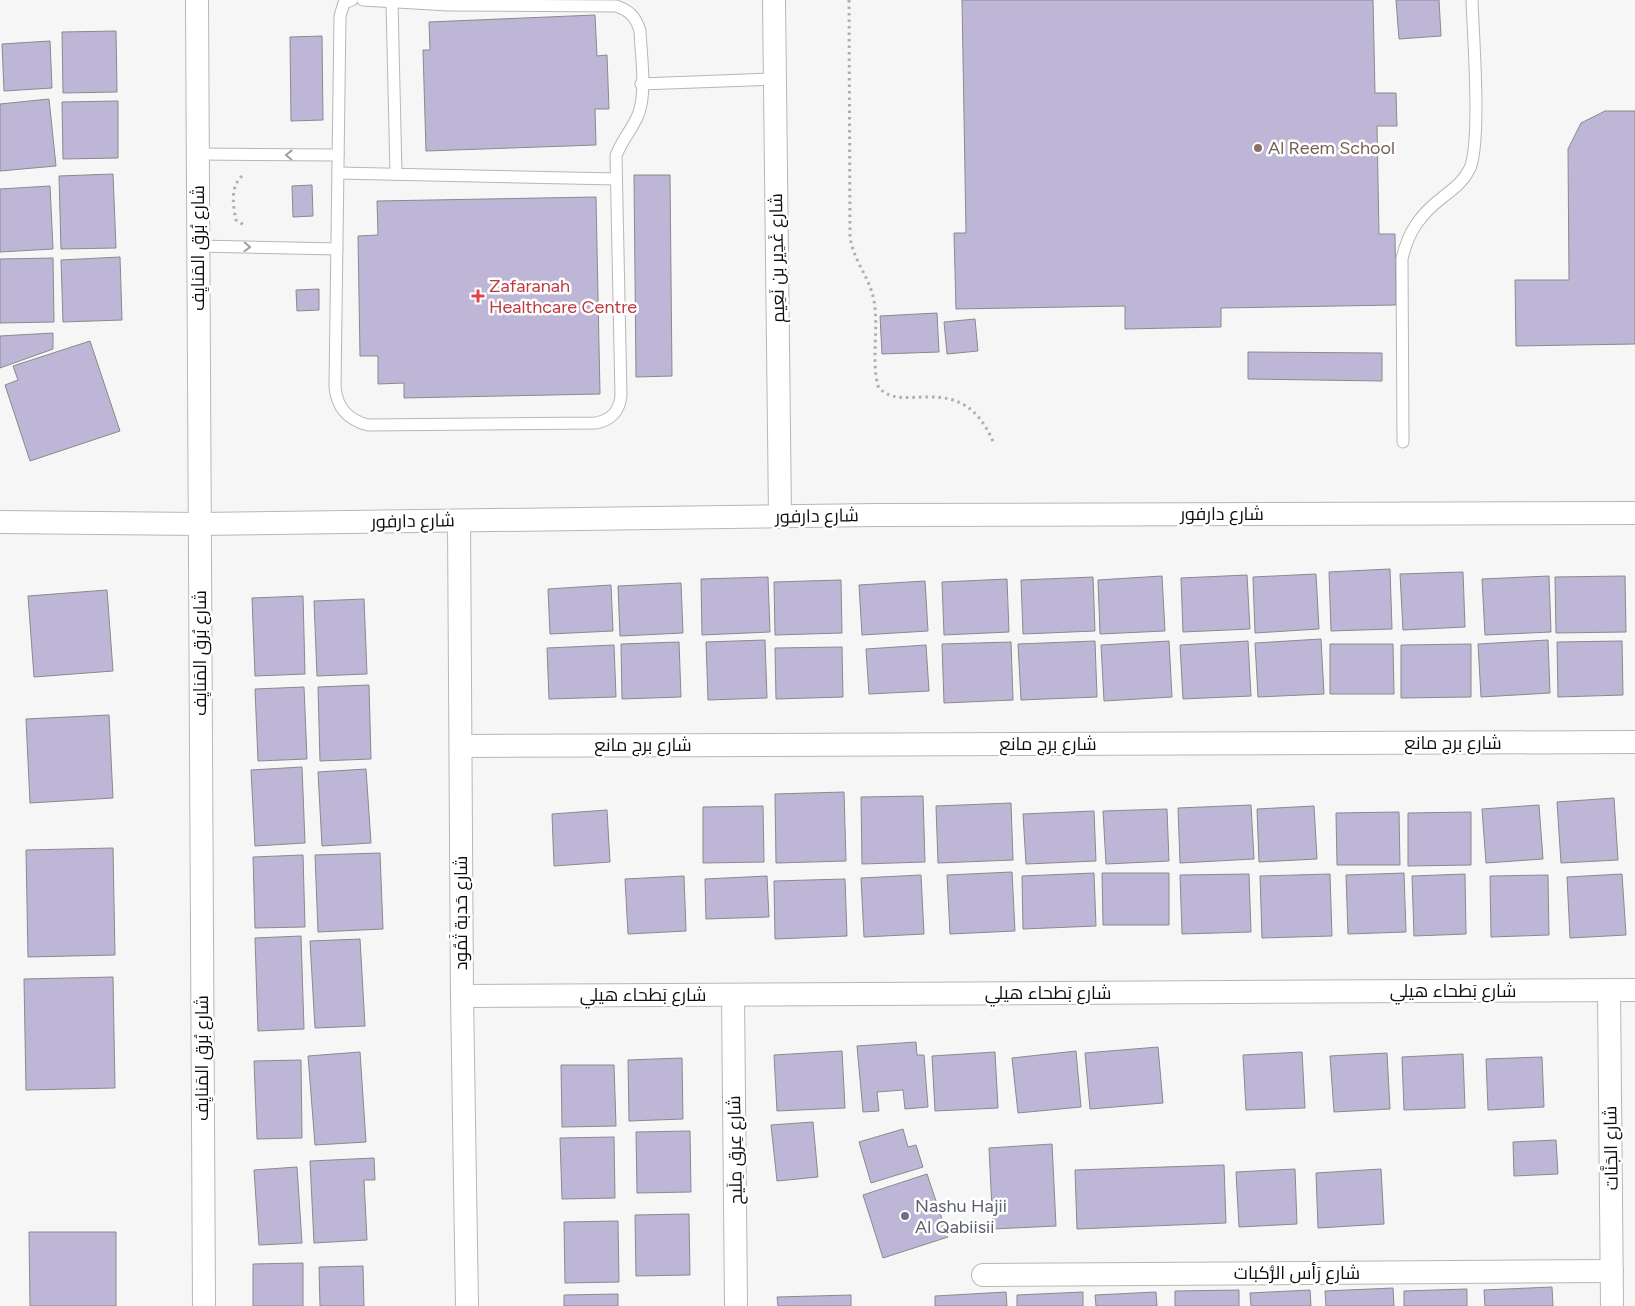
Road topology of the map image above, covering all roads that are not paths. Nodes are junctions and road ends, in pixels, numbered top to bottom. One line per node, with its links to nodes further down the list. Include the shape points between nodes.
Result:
1 (197, 0): 9 (street, شارع بُرق المَنايِف)
2 (352, 0): 10 (lane, via 344,4 340,16)
3 (362, 0): 6 (lane)
4 (774, 0): 7 (street, شارع غَدِير بن نَعِيم)
5 (1472, 0): 16 (lane, via 1475,155 1464,180 1431,206 1415,224 1408,235 1402,259)
6 (392, 2): 8 (lane, via 616,6 625,9 638,23); 12 (lane)
7 (774, 78): 8 (lane); 18 (street, شارع غَدِير بن نَعِيم)
8 (641, 84): 13 (lane, via 642,100 638,114 616,156)
9 (197, 154): 10 (lane, one-way to 9); 14 (street, شارع بُرق المَنايِف)
10 (338, 155): 11 (lane)
11 (338, 173): 12 (lane); 15 (lane)
12 (396, 174): 13 (lane)
13 (616, 179): 15 (lane, via 621,396 616,412 603,422 368,426 348,417 338,403 335,387)
14 (198, 246): 15 (lane, one-way to 15); 21 (street, شارع بُرق المَنايِف)
15 (337, 249)
16 (1403, 442)
17 (1635, 513): 18 (street, شارع دارفور)
18 (780, 517): 19 (street, شارع دارفور)
19 (459, 521): 21 (street, شارع دارفور); 23 (street, شارع حَدبة ثَمُود)
20 (0, 522): 21 (street, شارع دارفور)
21 (200, 524): 30 (street, شارع بُرق المَنايِف)
22 (1635, 742): 23 (street, شارع برج مانع)
23 (461, 746): 27 (street, شارع حَدبة ثَمُود)
24 (1609, 990): 25 (street, شارع بَطحاء هيلي); 26 (street, شارع بَطحاء هيلي); 28 (street, شارع الجَنَّات)
25 (1635, 990)
26 (733, 994): 27 (street, شارع بَطحاء هيلي); 32 (street, شارع عِرق مِلَيح)
27 (462, 996): 31 (street, شارع حَدبة ثَمُود)
28 (1612, 1271): 29 (street, شارع رَأس الرُّكبات); 33 (street, شارع الجَنَّات)
29 (983, 1275)
30 (204, 1306)
31 (467, 1306)
32 (736, 1306)
33 (1612, 1306)

